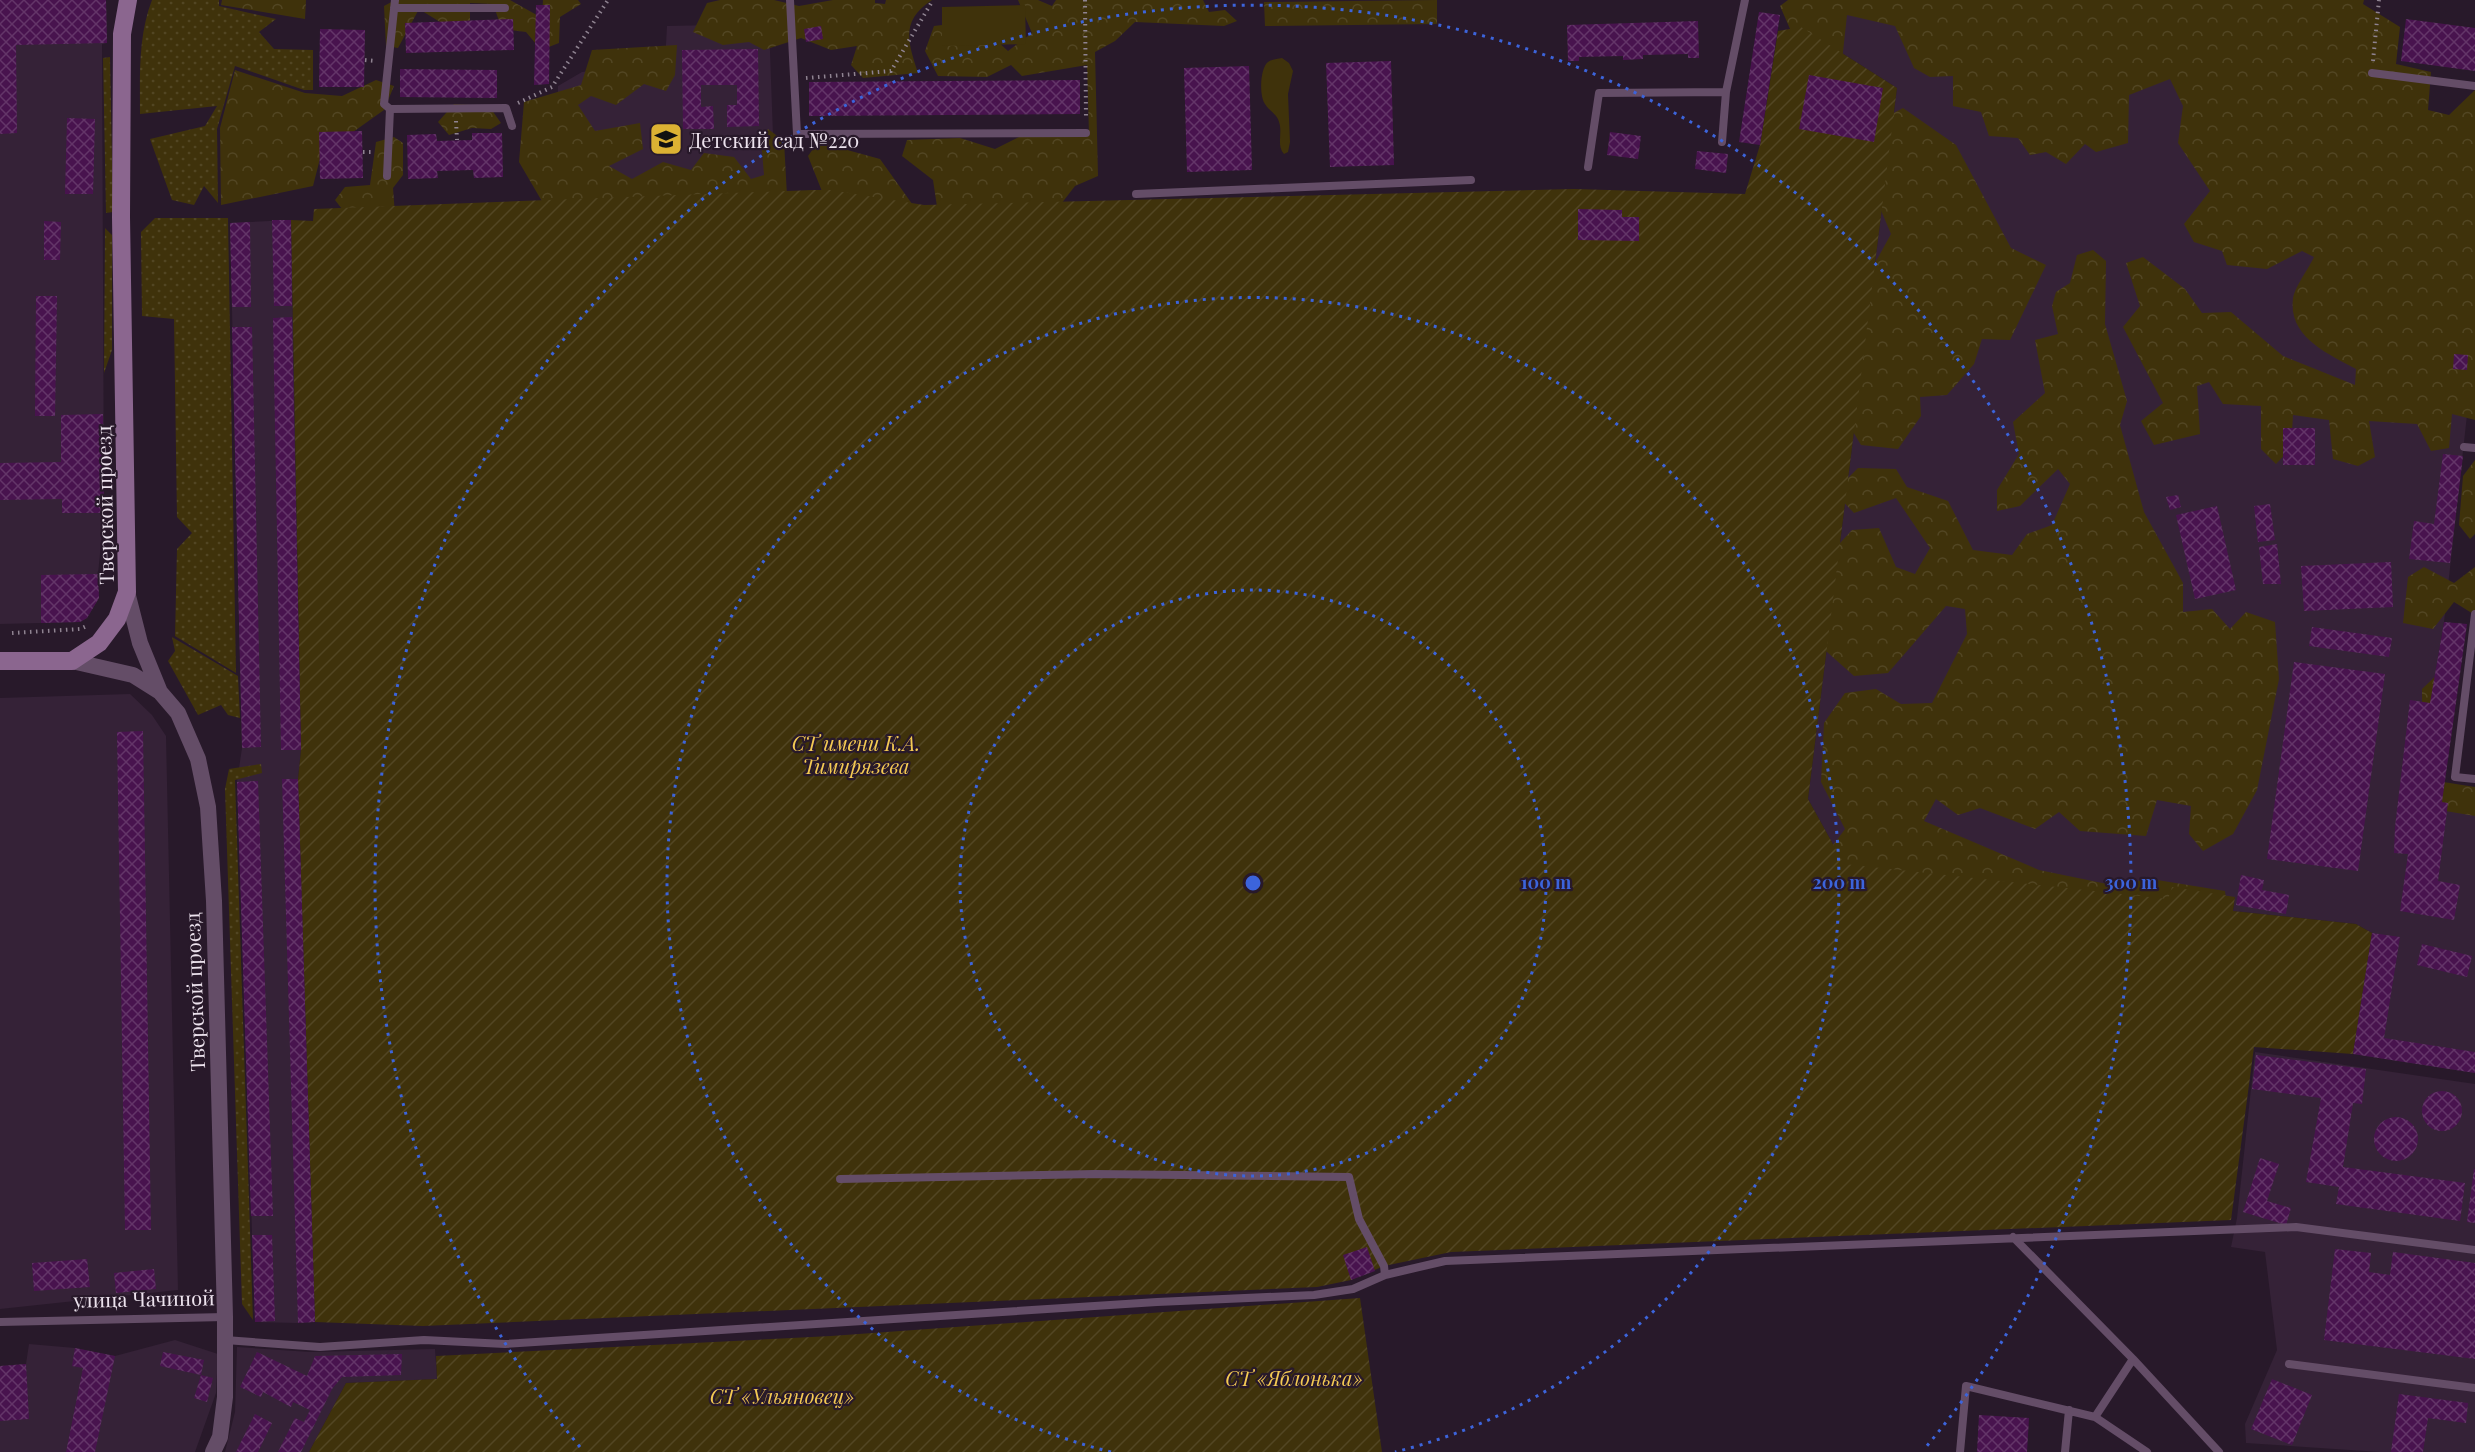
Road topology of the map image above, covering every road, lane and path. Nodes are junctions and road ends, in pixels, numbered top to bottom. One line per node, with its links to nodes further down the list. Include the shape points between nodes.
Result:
1 (128, 0): 27 (street, Тверской проезд, via 122,34 121,217)
2 (608, 0): 14 (path, via 552,87)
3 (790, 0): 18 (lane, via 797,134)
4 (933, 0): 12 (path, via 891,71 805,78)
5 (1085, 0): 18 (path)
6 (1745, 0): 13 (lane)
7 (2379, 0): 10 (path)
8 (395, 4): 9 (lane); 16 (lane, via 384,104)
9 (505, 8)
10 (2372, 73): 11 (lane)
11 (2475, 86)
12 (805, 89)
13 (1726, 92): 20 (lane); 21 (lane, via 1599,93)
14 (506, 108): 15 (lane); 17 (lane)
15 (456, 109): 16 (lane); 19 (path)
16 (390, 110): 22 (lane)
17 (512, 126)
18 (1086, 133)
19 (457, 140)
20 (1722, 142)
21 (1588, 167)
22 (387, 176)
23 (1471, 180): 24 (lane)
24 (1136, 194)
25 (2464, 447): 26 (lane)
26 (2475, 448)
27 (127, 592): 32 (street, via 117,619 99,643); 34 (street, Тверской проезд, via 140,643)
28 (2475, 614): 33 (lane)
29 (94, 619): 30 (path, via 80,629)
30 (12, 633)
31 (0, 661): 32 (street)
32 (72, 661): 34 (street, via 133,675)
33 (2471, 681): 35 (lane, via 2455,777)
34 (160, 692): 40 (street, Тверской проезд, via 178,713 198,759 208,807)
35 (2475, 779)
36 (840, 1179): 39 (lane, via 1095,1174 1349,1177 1359,1219)
37 (2013, 1237): 38 (lane, via 2296,1227); 39 (lane, via 1445,1261); 43 (lane)
38 (2475, 1250)
39 (1385, 1275): 42 (lane, via 1353,1289 1314,1294 505,1344 424,1340 320,1347)
40 (225, 1317): 41 (lane, улица Чачиной); 42 (street, улица Чачиной)
41 (0, 1322)
42 (225, 1340): 48 (street, улица Чачиной, via 225,1397 220,1437)
43 (2133, 1359): 47 (lane); 52 (lane)
44 (2289, 1364): 45 (lane)
45 (2475, 1388)
46 (2069, 1410): 47 (lane); 49 (lane, via 1966,1386); 50 (lane)
47 (2095, 1417): 51 (lane)
48 (213, 1452)
49 (1960, 1452)
50 (2065, 1452)
51 (2147, 1452)
52 (2219, 1452)

